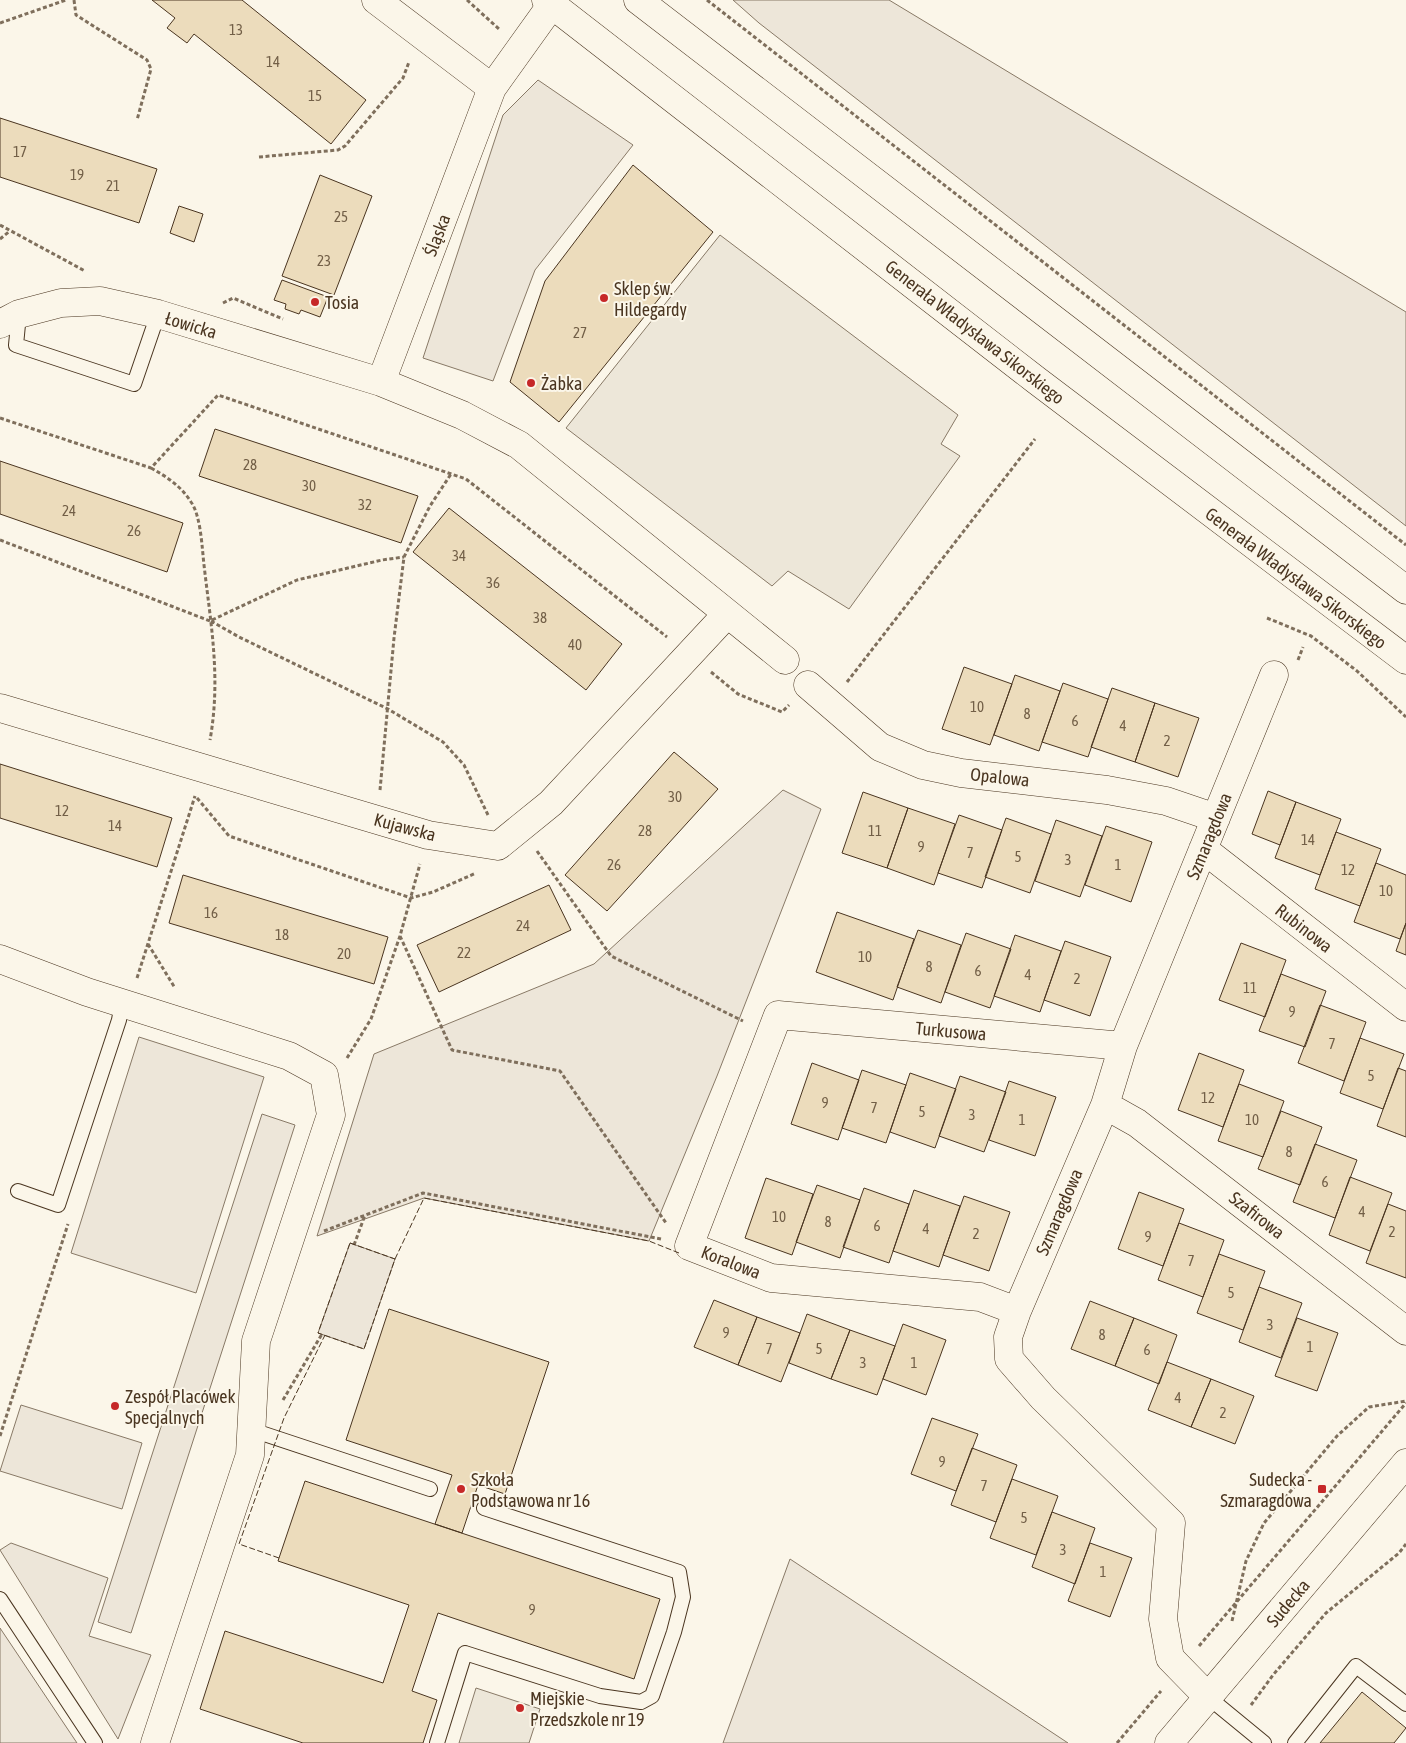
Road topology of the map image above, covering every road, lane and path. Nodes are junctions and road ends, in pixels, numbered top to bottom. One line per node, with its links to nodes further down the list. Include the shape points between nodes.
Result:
1 (66, 0): 8 (path)
2 (74, 0): 12 (path, via 76,15 147,60 151,70)
3 (376, 0): 9 (street)
4 (466, 0): 10 (path, via 490,18)
5 (638, 0): 26 (street)
6 (707, 0): 24 (path)
7 (551, 2): 11 (street, Śląska); 32 (street, Generała Władysława Sikorskiego, via 1036,380)
8 (0, 23)
9 (420, 34): 11 (street); 13 (path, via 402,78 344,146 338,150)
10 (505, 35)
11 (492, 88): 18 (street, Śląska)
12 (137, 120)
13 (260, 157)
14 (10, 231): 15 (path)
15 (0, 239)
16 (158, 314): 17 (street, Łowicka, via 100,300 61,303); 17 (lane, via 134,384 16,346); 18 (street, Łowicka)
17 (9, 319)
18 (381, 382): 27 (street, Łowicka, via 462,414 519,445)
19 (0, 418): 21 (path)
20 (1035, 439): 35 (path)
21 (151, 468): 22 (path, via 218,395); 29 (path, via 174,481 192,503 200,530)
22 (451, 474): 25 (path, via 430,506); 30 (path, via 466,479)
23 (0, 540): 29 (path)
24 (1406, 545)
25 (404, 557): 29 (path, via 297,580); 37 (path)
26 (1406, 590)
27 (727, 614): 30 (street); 31 (street)
28 (1267, 618): 38 (path, via 1311,636 1357,671)
29 (210, 620): 37 (path); 39 (path, via 215,648 215,710)
30 (690, 654): 34 (path, via 738,694 782,712); 44 (street, via 551,803)
31 (785, 660)
32 (1406, 660)
33 (1274, 675): 41 (street, Szmaragdowa)
34 (808, 685): 35 (street, Opalowa)
35 (830, 704): 41 (street, Opalowa, via 880,747 923,765 961,773 1107,790 1166,801)
36 (0, 708): 39 (street, Kujawska)
37 (388, 709): 42 (path); 44 (path, via 443,742 464,765 485,806)
38 (1406, 717)
39 (197, 779): 40 (path); 40 (path); 42 (street, Kujawska)
40 (195, 796): 48 (path)
41 (1216, 818): 45 (street, Szmaragdowa)
42 (378, 820): 43 (street, Kujawska)
43 (428, 835): 44 (street, Kujawska); 47 (path)
44 (498, 846)
45 (1203, 849): 51 (street, Rubinowa); 54 (street, Szmaragdowa)
46 (536, 851): 52 (path, via 611,956)
47 (400, 936): 55 (path, via 371,1019 340,1070); 60 (path, via 452,1050 560,1071)
48 (148, 943): 50 (path); 53 (path)
49 (0, 959): 50 (street)
50 (126, 1004): 53 (street); 57 (lane, via 58,1205)
51 (1406, 1007)
52 (774, 1025): 54 (street, Turkusowa); 60 (street, Koralowa)
53 (199, 1028): 55 (street, via 289,1056)
54 (1124, 1046): 56 (street, Szmaragdowa)
55 (324, 1075): 59 (street, via 331,1115)
56 (1105, 1105): 62 (street, Szmaragdowa); 63 (street, Szafirowa, via 1137,1122)
57 (18, 1191)
58 (365, 1215): 59 (path, via 308,1237); 60 (path, via 423,1193); 61 (path)
59 (292, 1238): 66 (street, via 256,1341)
60 (682, 1242): 62 (street, Koralowa, via 771,1278 980,1297)
61 (354, 1244)
62 (1017, 1311): 74 (street, Szmaragdowa, via 1008,1337 1009,1359 1043,1398 1171,1523 1163,1619 1170,1658)
63 (1406, 1331)
64 (322, 1334): 66 (path, via 270,1422)
65 (1406, 1402): 72 (path); 72 (path, via 1369,1407 1331,1444 1264,1524 1246,1561)
66 (258, 1433): 68 (lane); 79 (street)
67 (1406, 1463): 75 (street, Sudecka)
68 (430, 1489)
69 (484, 1508): 80 (lane, via 679,1572 684,1597 652,1696 641,1702 600,1696 466,1653)
70 (1406, 1544): 77 (path, via 1326,1613 1273,1675)
71 (0, 1599): 78 (lane)
72 (1235, 1603): 73 (path); 74 (path)
73 (1230, 1630)
74 (1180, 1668): 75 (street, Szmaragdowa); 81 (path)
75 (1208, 1697): 77 (lane); 82 (street, Sudecka)
76 (1406, 1704): 84 (lane, via 1356,1666)
77 (1239, 1722): 83 (lane)
78 (95, 1743)
79 (155, 1743)
80 (436, 1743)
81 (1117, 1743)
82 (1169, 1743)
83 (1264, 1743)
84 (1295, 1743)

